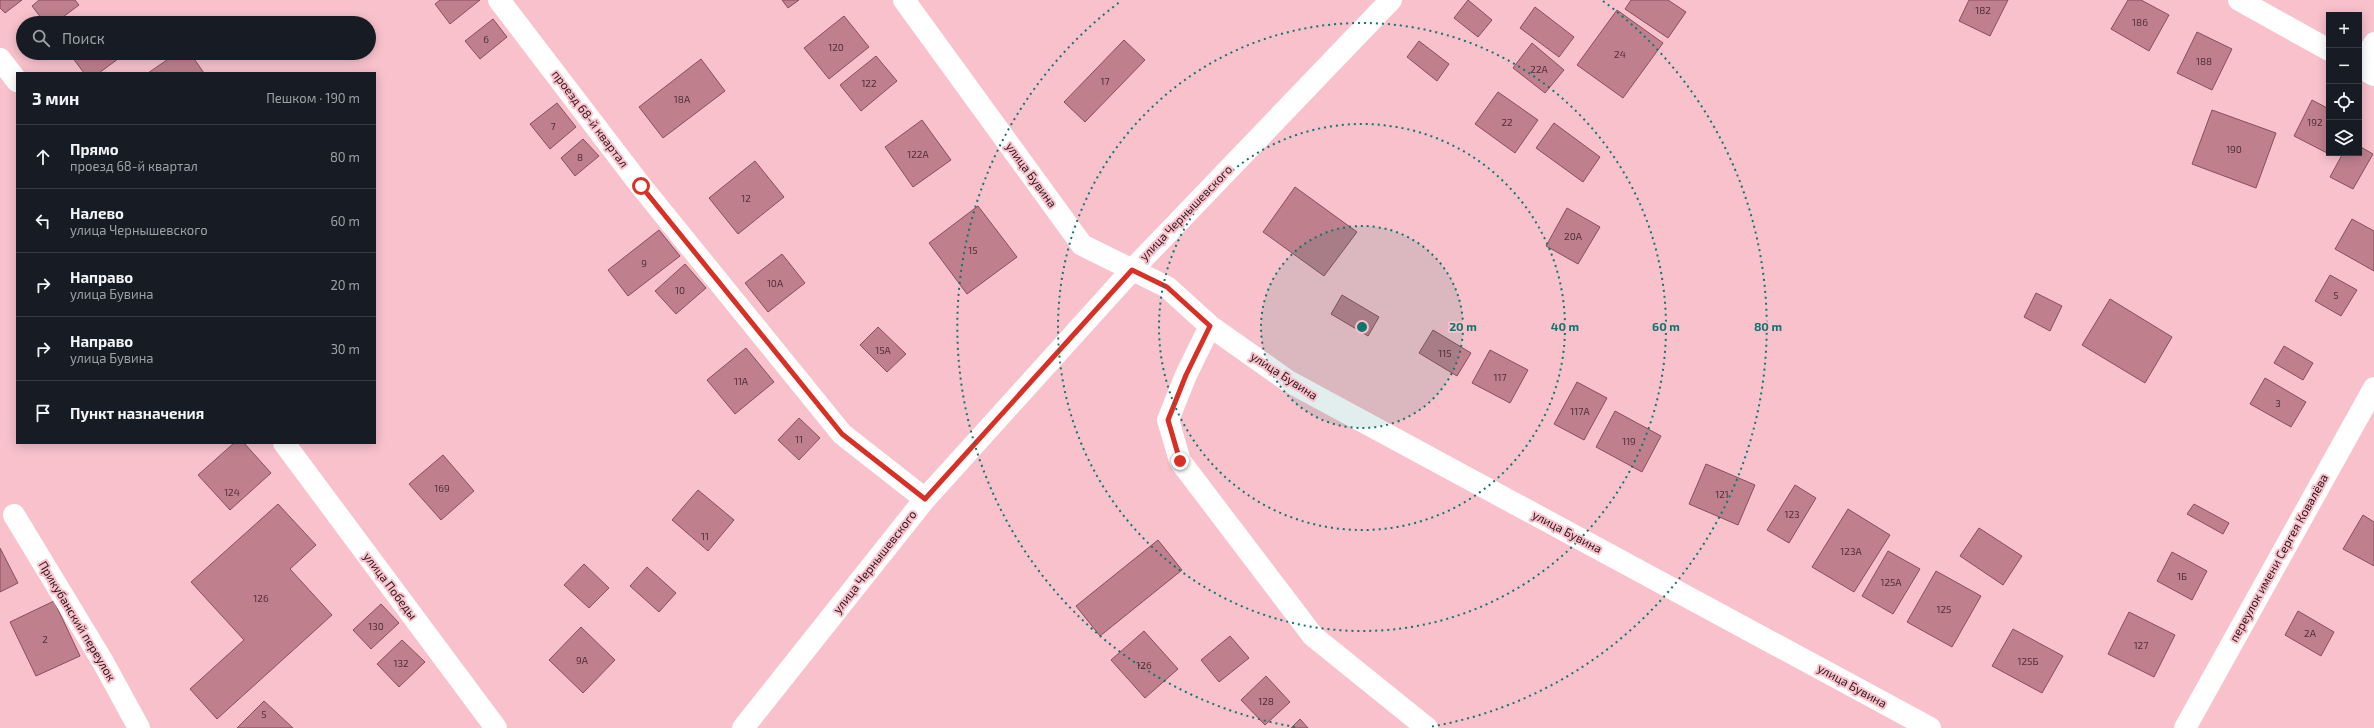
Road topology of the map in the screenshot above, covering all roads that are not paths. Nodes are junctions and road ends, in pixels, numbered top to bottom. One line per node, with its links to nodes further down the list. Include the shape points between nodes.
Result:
1 (499, 0): 16 (street, проезд 68-й квартал, via 641,186 842,434)
2 (904, 0): 12 (street, улица Бувина, via 1082,245)
3 (1391, 0): 12 (street, улица Чернышевского)
4 (2239, 0): 6 (street)
5 (2374, 42): 8 (lane)
6 (2326, 48)
7 (0, 59): 11 (street)
8 (2362, 62)
9 (2362, 69): 10 (street)
10 (2374, 75)
11 (16, 80)
12 (1132, 270): 13 (street, улица Бувина, via 1167,287); 16 (street, улица Чернышевского)
13 (1210, 326): 21 (street, via 1168,420 1180,461 1313,636); 22 (street, улица Бувина, via 1288,381)
14 (2374, 388): 23 (street, переулок имени Сергея Ковалёва)
15 (285, 444): 19 (street, улица Победы)
16 (925, 499): 20 (street, улица Чернышевского)
17 (14, 515): 18 (street, Прикубанский переулок, via 103,662)
18 (139, 728)
19 (496, 728)
20 (743, 728)
21 (1427, 728)
22 (1930, 728)
23 (2185, 728)

